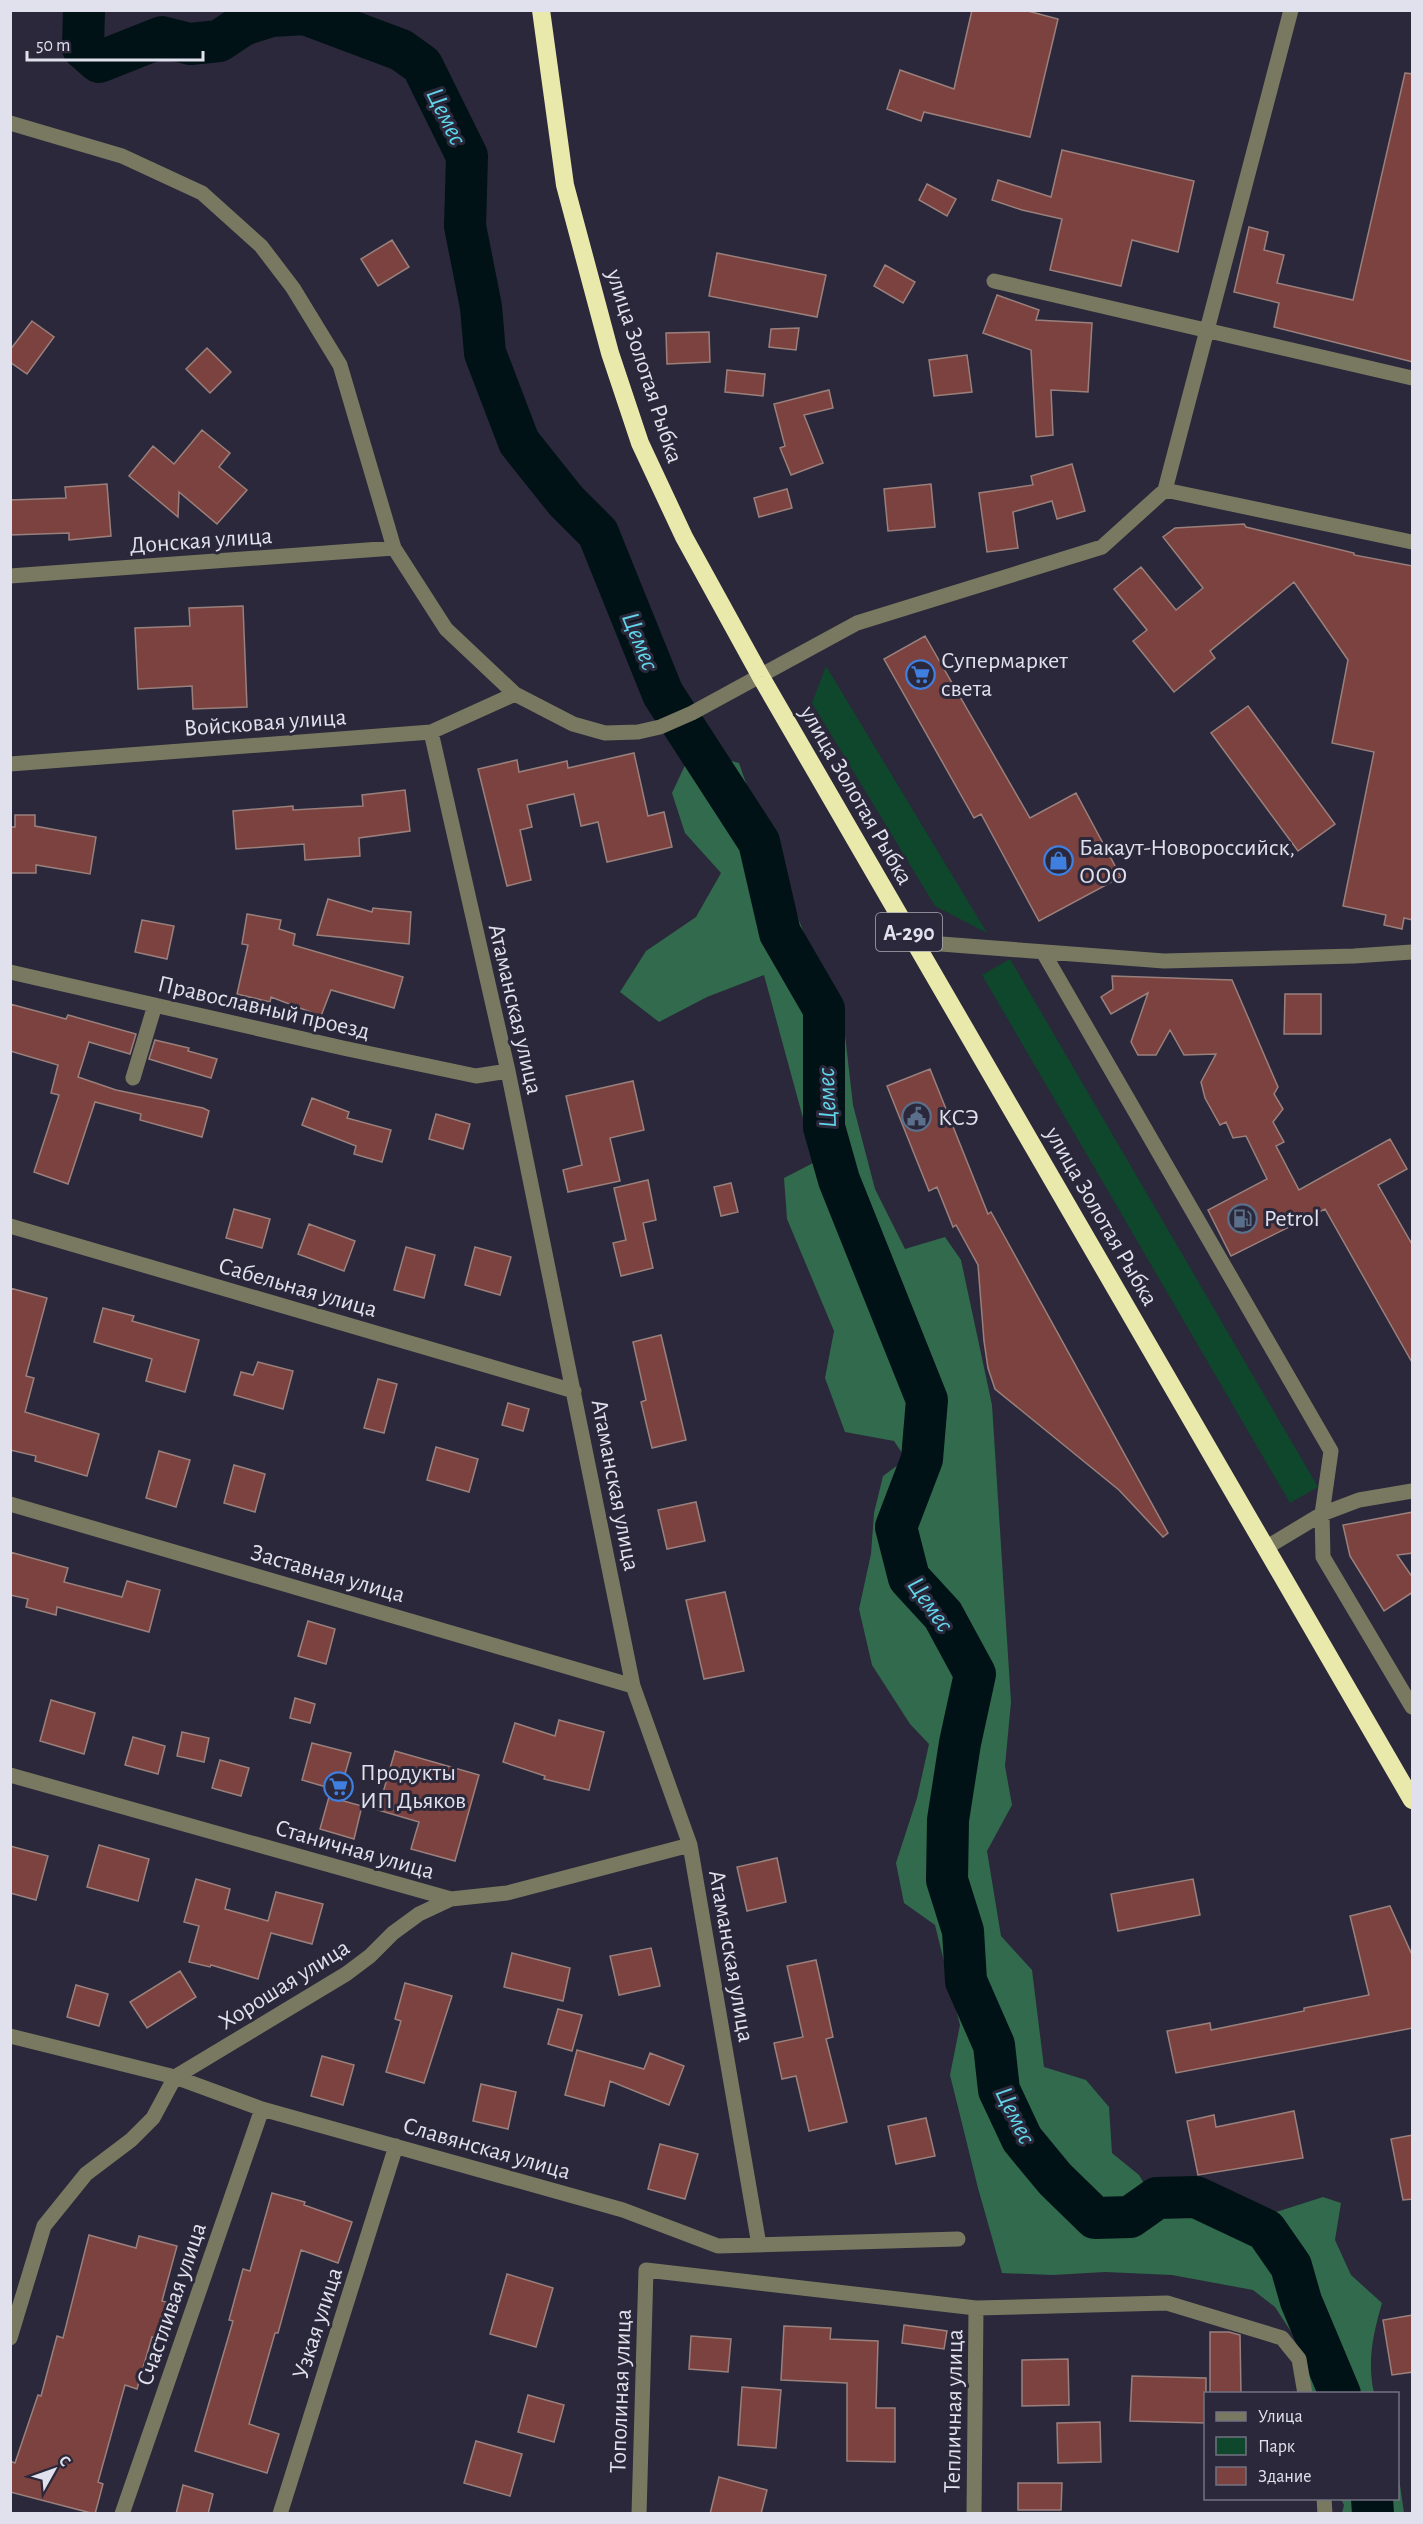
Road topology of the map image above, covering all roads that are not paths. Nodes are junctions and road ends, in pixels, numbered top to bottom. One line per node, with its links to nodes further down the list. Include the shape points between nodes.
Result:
1 (541, 10): 11 (highway, улица Золотая Рыбка / А-290, via 565,185 610,353 640,443 684,537)
2 (1291, 10): 5 (street)
3 (10, 123): 9 (street, via 122,156 202,193 261,246 294,288 340,365)
4 (994, 281): 5 (street)
5 (1208, 330): 6 (street); 7 (street)
6 (1413, 378)
7 (1165, 490): 8 (street); 11 (street, via 1102,547 857,622)
8 (1413, 542)
9 (394, 548): 10 (street, Донская улица); 12 (street, via 446,629)
10 (10, 576)
11 (761, 677): 12 (street, via 692,713 638,732 604,733 573,724); 15 (highway, улица Золотая Рыбка / А-290)
12 (515, 694): 13 (street, Войсковая улица)
13 (431, 732): 14 (street, Войсковая улица); 20 (street, Атаманская улица)
14 (10, 764)
15 (915, 942): 16 (street); 27 (highway, улица Золотая Рыбка / А-290)
16 (1043, 952): 17 (street, via 1164,960); 26 (street, via 1331,1451)
17 (1413, 952)
18 (10, 972): 19 (street, Православный проезд)
19 (155, 1005): 20 (street, Православный проезд, via 476,1076); 21 (street)
20 (508, 1071): 23 (street, Атаманская улица)
21 (133, 1078)
22 (10, 1226): 23 (street, Сабельная улица)
23 (574, 1391): 28 (street, Атаманская улица)
24 (1413, 1491): 26 (street, via 1359,1500)
25 (10, 1504): 28 (street, Заставная улица)
26 (1322, 1514): 27 (street); 29 (street, via 1323,1557)
27 (1267, 1547): 31 (highway, улица Золотая Рыбка / А-290)
28 (633, 1686): 32 (street, Атаманская улица)
29 (1413, 1707)
30 (10, 1775): 33 (street, Станичная улица)
31 (1413, 1800)
32 (690, 1845): 33 (street, Станичная улица, via 507,1893); 39 (street, Атаманская улица)
33 (451, 1899): 35 (street, Хорошая улица, via 418,1914 346,1974)
34 (10, 2036): 35 (street, Славянская улица)
35 (175, 2077): 36 (street, Славянская улица); 41 (street, via 153,2118 86,2174 44,2226)
36 (262, 2109): 37 (street, Славянская улица); 43 (street, Счастливая улица)
37 (396, 2146): 39 (street, Славянская улица, via 623,2210 718,2246); 44 (street, Узкая улица)
38 (958, 2239): 39 (street, Славянская улица)
39 (759, 2246)
40 (976, 2308): 42 (street, via 1167,2303 1282,2338 1299,2359); 45 (street, Тополиная улица, via 646,2270); 46 (street, Тепличная улица)
41 (10, 2338)
42 (1305, 2392)
43 (122, 2514)
44 (280, 2514)
45 (639, 2514)
46 (974, 2514)

